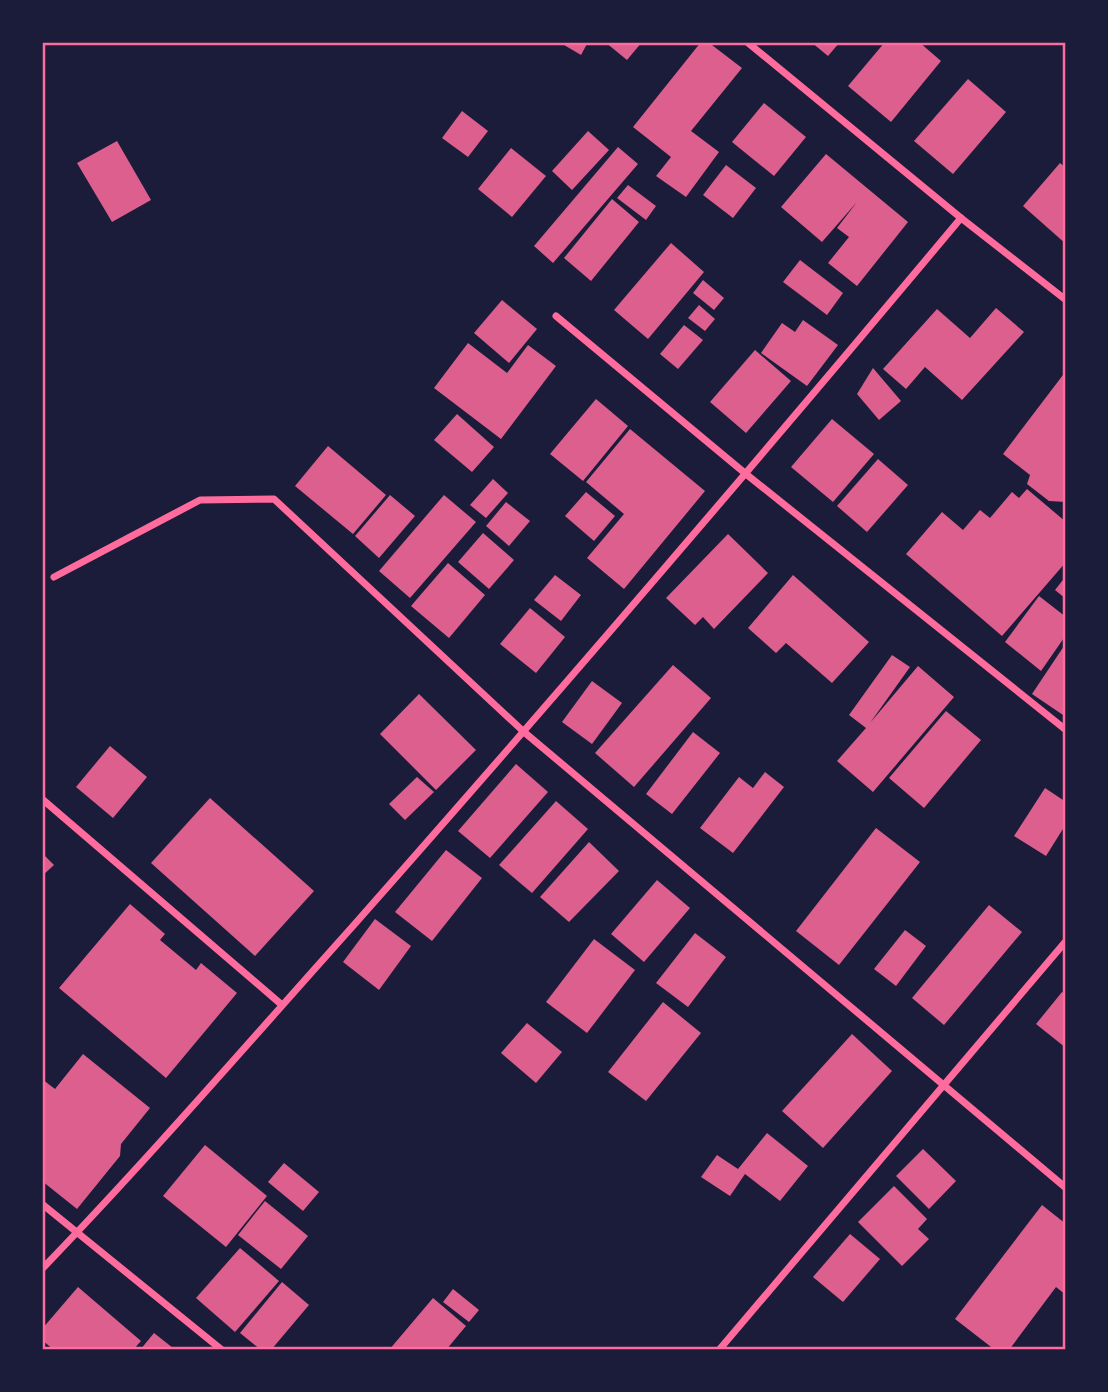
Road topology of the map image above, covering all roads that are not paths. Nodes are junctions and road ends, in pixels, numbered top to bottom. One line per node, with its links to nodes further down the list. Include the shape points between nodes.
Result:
1 (747, 42): 2 (street)
2 (961, 218): 3 (street); 5 (street)
3 (1066, 300)
4 (555, 316): 5 (street)
5 (746, 474): 7 (street); 8 (street)
6 (54, 577): 8 (street, via 200,500 274,499)
7 (1066, 730)
8 (524, 732): 11 (street); 12 (street)
9 (42, 799): 11 (street)
10 (1066, 942): 12 (street)
11 (282, 1005): 15 (street)
12 (944, 1086): 13 (street); 18 (street)
13 (1066, 1188)
14 (42, 1204): 15 (street)
15 (77, 1233): 16 (street); 17 (street)
16 (42, 1269)
17 (222, 1350)
18 (721, 1350)

